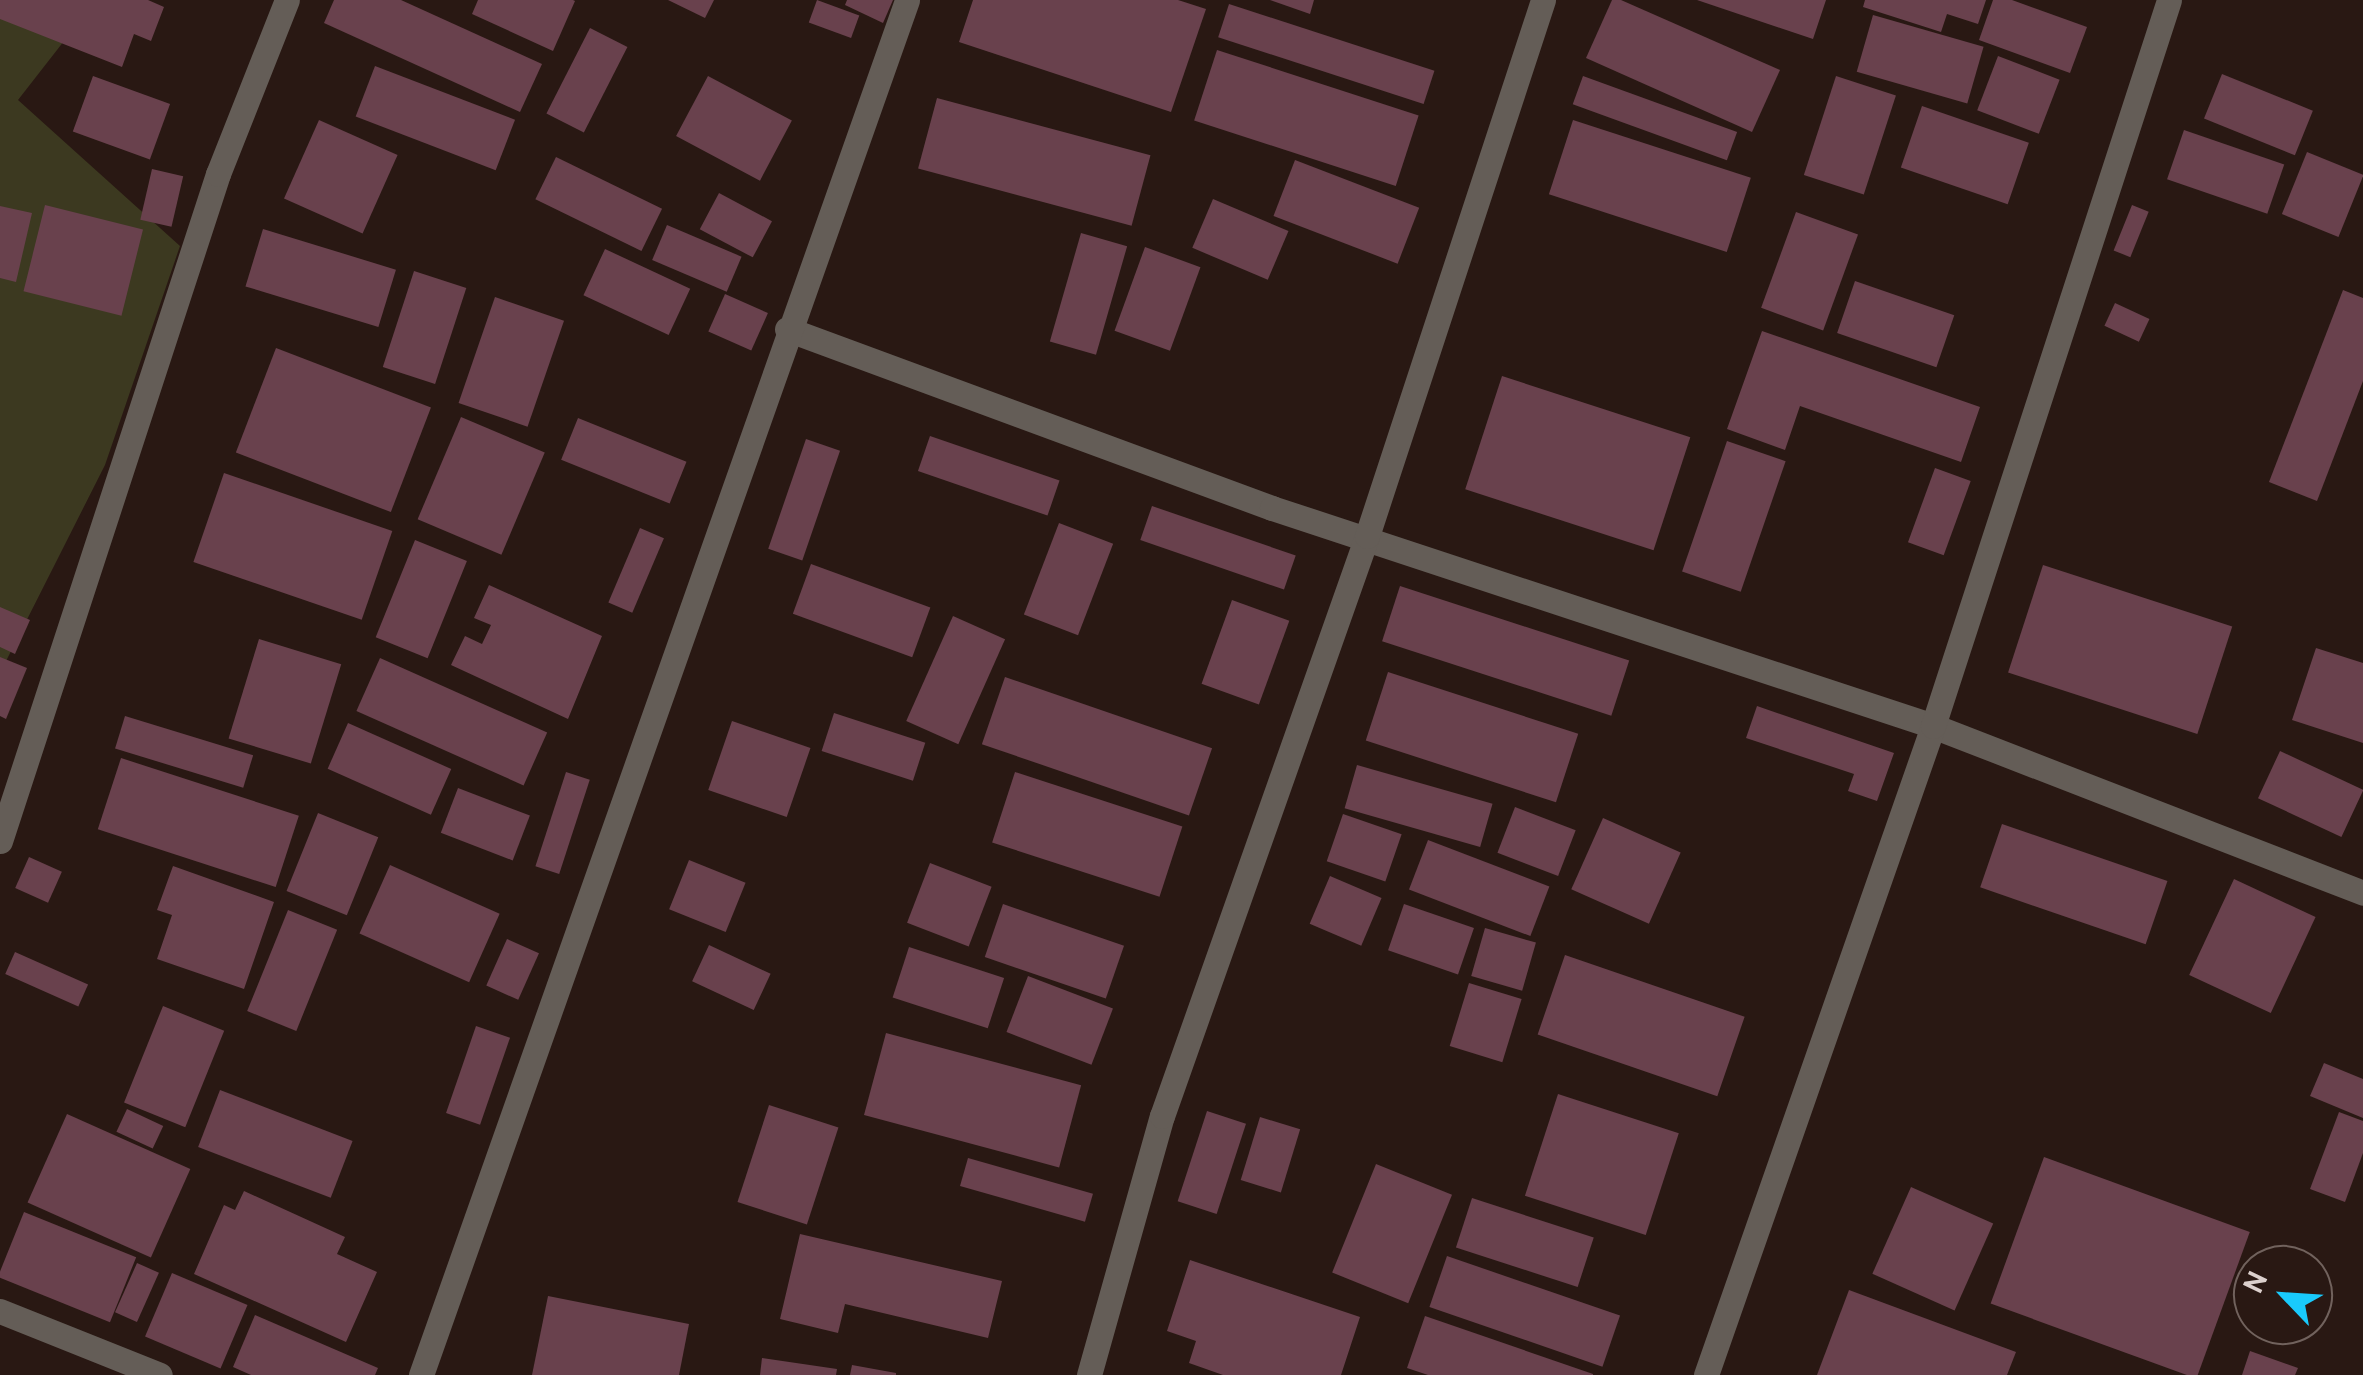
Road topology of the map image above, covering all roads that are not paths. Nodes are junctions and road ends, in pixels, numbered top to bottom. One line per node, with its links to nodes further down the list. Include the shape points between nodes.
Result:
1 (287, 0): 8 (street, via 218,174)
2 (907, 0): 5 (street)
3 (1543, 0): 6 (street)
4 (2169, 0): 7 (street)
5 (787, 329): 6 (street, via 1272,508); 12 (street)
6 (1367, 536): 7 (street); 13 (street, via 1162,1116)
7 (1933, 726): 9 (street); 14 (street)
8 (0, 841)
9 (2363, 893)
10 (0, 1311): 11 (street)
11 (160, 1375)
12 (421, 1375)
13 (1089, 1375)
14 (1706, 1375)

